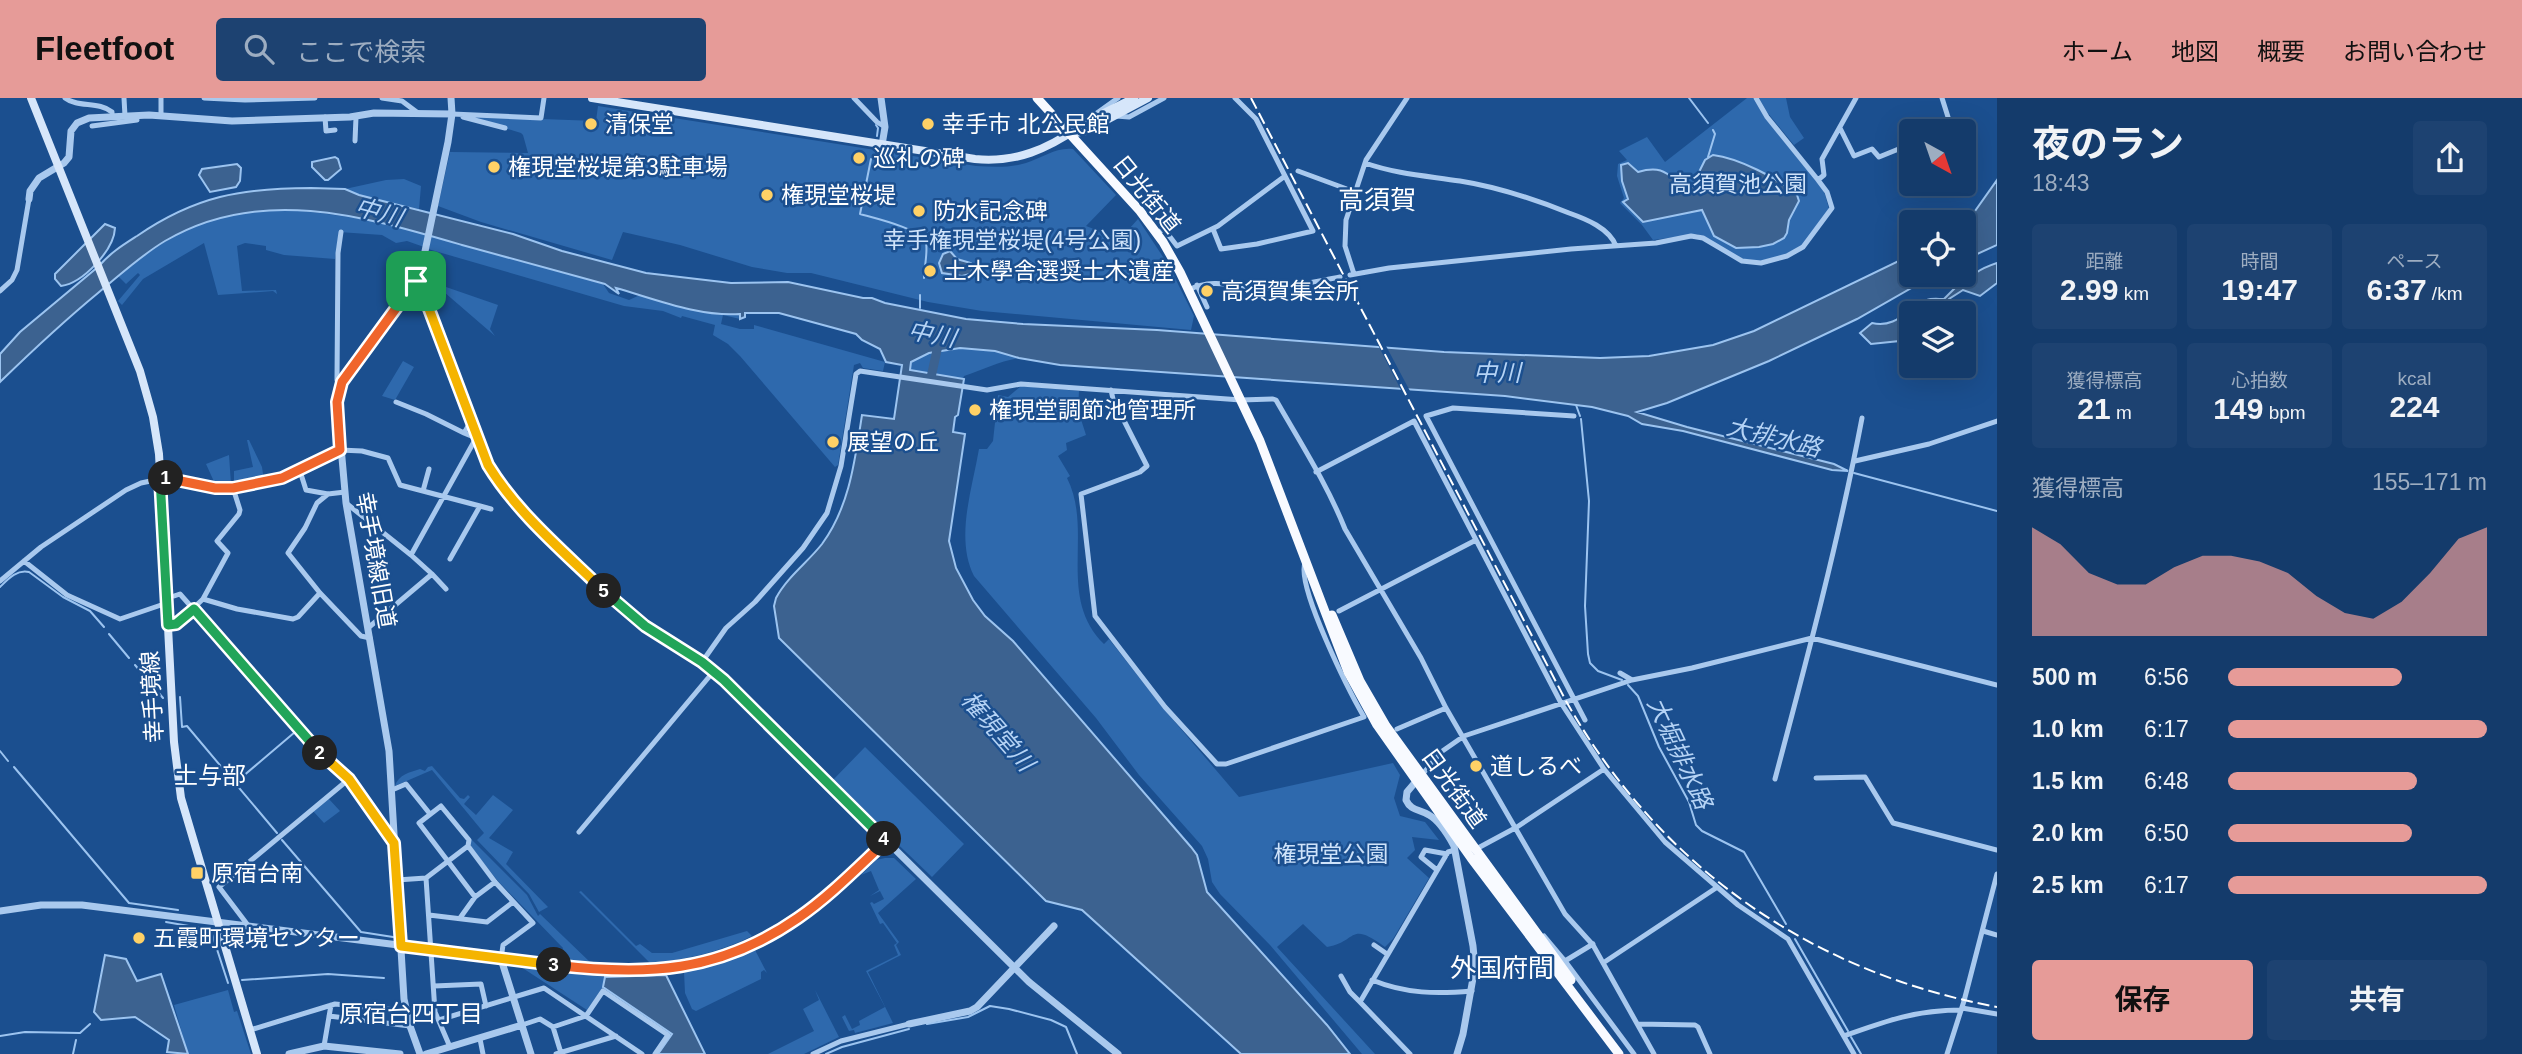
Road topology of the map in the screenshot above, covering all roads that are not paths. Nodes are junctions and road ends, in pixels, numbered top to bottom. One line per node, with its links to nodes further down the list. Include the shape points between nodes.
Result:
1 (31, 98): 44 (main road, 幸手境線)
2 (65, 98): 25 (street, via 107,108)
3 (124, 98): 26 (street)
4 (161, 98): 27 (street)
5 (204, 98): 6 (street)
6 (315, 98)
7 (382, 98): 24 (street, via 402,102)
8 (451, 98): 23 (street, 幸手境線旧道)
9 (544, 98): 23 (street, via 541,118)
10 (592, 98): 41 (main road)
11 (854, 98): 35 (street)
12 (881, 98): 35 (street)
13 (1037, 98): 39 (highway, 日光街道)
14 (1118, 98): 31 (street)
15 (1134, 98): 31 (main road)
16 (1148, 98): 28 (main road)
17 (1164, 98): 28 (street, via 1129,117)
18 (1235, 98): 46 (street, via 1256,119)
19 (1407, 98): 43 (street)
20 (1756, 98): 47 (street)
21 (1856, 98): 37 (street)
22 (1942, 98): 32 (street)
23 (455, 114): 24 (street); 36 (street); 55 (street, 幸手境線旧道)
24 (420, 115): 30 (street)
25 (112, 116): 26 (street); 44 (street, via 77,123 70,135 69,157)
26 (125, 116): 27 (street)
27 (161, 116): 29 (street, via 232,121)
28 (1115, 116): 39 (main road)
29 (325, 117): 30 (street); 38 (street, via 326,131)
30 (356, 117): 40 (street)
31 (1094, 119): 39 (main road)
32 (1948, 119)
33 (137, 120): 34 (street)
34 (92, 125)
35 (885, 127): 41 (street)
36 (505, 128)
37 (1840, 128): 42 (street, via 1854,156 1872,149 1879,157); 47 (street, via 1822,159 1824,175)
38 (335, 130)
39 (1070, 135): 41 (main road, via 1033,154 1006,160); 52 (highway, 日光街道)
40 (355, 141)
41 (882, 145)
42 (1899, 149)
43 (1365, 163): 48 (street); 53 (street, via 1536,200 1585,219 1609,235)
44 (58, 166): 49 (street, via 39,177); 74 (main road, 幸手境線, via 145,387)
45 (1298, 171): 48 (street)
46 (1285, 176): 50 (street); 50 (street, via 1313,231 1221,248)
47 (1818, 180): 53 (street, via 1832,208 1808,243 1775,260 1742,261 1691,236)
48 (1355, 192): 53 (street, via 1344,234 1352,274)
49 (29, 199): 57 (street, via 17,270)
50 (1213, 229): 52 (street, via 1177,246 1164,229)
51 (341, 232): 59 (street)
52 (1157, 233): 56 (highway, 日光街道)
53 (1616, 246)
54 (1340, 276): 56 (street, via 1270,288 1213,284)
55 (416, 281): 59 (street, 幸手境線旧道); 66 (street)
56 (1193, 288): 58 (street); 61 (highway, 日光街道, via 1201,316)
57 (0, 291)
58 (1207, 307)
59 (340, 388): 69 (street, 幸手境線旧道)
60 (1111, 390): 61 (street); 87 (street, via 1147,466 1081,494 1095,616 1165,707 1217,764 1364,717 1317,616 1304,576); 102 (street, via 1021,384 1000,390 968,388 863,370 856,374 839,476 820,525 760,597 722,633)
61 (1239, 396): 73 (street, via 1276,400); 87 (highway, 日光街道)
62 (396, 402): 67 (street)
63 (1574, 416): 107 (street, via 1453,408 1426,416)
64 (1863, 418): 70 (street)
65 (1997, 421): 70 (street)
66 (470, 423): 67 (street); 68 (street)
67 (464, 433): 68 (street)
68 (476, 438): 79 (street); 102 (street, via 503,488 546,535 627,612)
69 (340, 450): 72 (street); 76 (street, via 388,458 400,485); 77 (street, 幸手境線旧道)
70 (1855, 463): 101 (street)
71 (429, 469): 76 (street)
72 (300, 471): 75 (street); 78 (street, via 306,490)
73 (1316, 472): 83 (street, via 1414,421); 90 (street)
74 (160, 478): 75 (street); 86 (street, via 125,490); 95 (main road, 幸手境線)
75 (233, 488): 94 (street, via 239,514 218,541 228,553)
76 (423, 491): 79 (street)
77 (345, 492): 78 (street); 80 (street, 幸手境線旧道)
78 (328, 494): 92 (street, via 317,503 288,553)
79 (445, 496): 81 (street); 84 (street)
80 (346, 503): 84 (street); 99 (street, 幸手境線旧道)
81 (480, 506): 82 (street); 85 (street)
82 (491, 509)
83 (1476, 540): 90 (street); 108 (street)
84 (411, 555): 88 (street)
85 (450, 559)
86 (24, 561): 89 (street); 95 (street, via 67,595 120,619)
87 (1308, 561): 114 (highway, 日光街道, via 1364,690)
88 (432, 574): 91 (street); 99 (street)
89 (0, 581)
90 (1381, 588): 97 (street); 109 (street)
91 (446, 589)
92 (320, 593): 94 (street, via 293,619); 100 (street, via 361,636)
93 (174, 596): 96 (street, via 180,594)
94 (203, 599): 96 (street)
95 (167, 603): 98 (main road, 幸手境線)
96 (194, 609): 98 (street); 116 (street, via 322,755)
97 (1339, 611)
98 (168, 625): 142 (main road, 幸手境線, via 181,798)
99 (368, 628): 100 (street, 幸手境線旧道)
100 (370, 638): 118 (street, 幸手境線旧道)
101 (1812, 638): 105 (street); 106 (street); 117 (street)
102 (702, 662): 103 (street)
103 (714, 671): 121 (street); 122 (street)
104 (1620, 673): 105 (street)
105 (1632, 680): 107 (street)
106 (1997, 685)
107 (1574, 699): 108 (street); 110 (street)
108 (1561, 703): 112 (street); 113 (street)
109 (1447, 708): 111 (street); 112 (street)
110 (1585, 720)
111 (1397, 729)
112 (1464, 736): 114 (street, via 1441,752); 120 (street)
113 (1604, 769): 120 (street); 136 (street, via 1665,842)
114 (1418, 778): 127 (street, via 1405,796 1407,804 1431,816 1448,834); 145 (highway, 日光街道); 197 (highway, 日光街道)
115 (1816, 778): 126 (street, via 1865,777 1893,823)
116 (349, 779): 123 (street); 144 (street, via 219,887)
117 (1775, 779)
118 (392, 790): 119 (street, via 407,784); 123 (street, 幸手境線旧道)
119 (430, 814): 124 (street, via 442,806 469,840); 130 (street, via 419,823)
120 (1517, 827): 125 (street); 148 (street, via 1565,914)
121 (579, 832)
122 (886, 841): 153 (street, via 799,918 753,944 712,959 626,972); 156 (street)
123 (394, 843): 134 (street, 幸手境線旧道)
124 (468, 846): 130 (street); 135 (street)
125 (1478, 848)
126 (1997, 850)
127 (1451, 852): 129 (street); 131 (street); 131 (street, via 1425,850 1421,857)
128 (1466, 856): 129 (street)
129 (1457, 861): 160 (street, via 1475,955)
130 (448, 862): 133 (street); 137 (street)
131 (1437, 870): 152 (street)
132 (1997, 874): 146 (street)
133 (426, 878): 134 (street); 140 (street)
134 (397, 880): 150 (street, 幸手境線旧道)
135 (495, 882): 137 (street); 138 (street)
136 (1716, 888): 155 (street); 177 (street, via 1788,939)
137 (475, 897): 141 (street)
138 (513, 902): 141 (street, via 486,922); 153 (street, via 533,923 503,944)
139 (0, 911): 142 (street, via 82,905)
140 (429, 915): 141 (street); 151 (street)
141 (460, 918)
142 (218, 924): 144 (street); 176 (main road, 幸手境線)
143 (1054, 926): 156 (street)
144 (250, 928): 150 (street)
145 (1532, 928): 154 (street, via 1535,926); 198 (highway, 日光街道)
146 (1983, 932): 147 (street); 165 (street)
147 (1997, 936)
148 (1593, 944): 154 (street); 155 (street)
149 (1374, 945): 152 (street)
150 (401, 946): 151 (street); 166 (street, 幸手境線旧道)
151 (432, 949): 153 (street); 159 (street)
152 (1387, 954): 158 (street)
153 (501, 959): 161 (street)
154 (1565, 961): 199 (street)
155 (1603, 963): 172 (street)
156 (1014, 967): 171 (street, via 974,1009); 194 (street)
157 (1342, 975): 162 (street)
158 (1373, 980): 160 (street, via 1406,991); 162 (street)
159 (434, 986): 164 (street, via 481,984); 170 (street)
160 (1472, 991): 196 (street)
161 (513, 997): 164 (street); 169 (street, via 544,988); 173 (street)
162 (1360, 1002): 195 (street)
163 (331, 1005): 166 (street); 168 (street); 176 (street)
164 (486, 1006): 170 (street)
165 (1962, 1009): 167 (street); 177 (street, via 1889,1019); 203 (street)
166 (406, 1011): 174 (street, 幸手境線旧道)
167 (1997, 1014)
168 (329, 1016): 174 (street); 180 (street)
169 (586, 1016): 175 (street); 178 (street); 192 (street, via 603,991 668,1035)
170 (439, 1020): 182 (street)
171 (909, 1024): 193 (street, via 841,1041)
172 (1638, 1024): 200 (street); 201 (street, via 1695,1025)
173 (522, 1025): 175 (street, via 540,1019); 179 (street); 189 (street)
174 (410, 1026): 187 (street, 幸手境線旧道)
175 (553, 1027): 183 (street)
176 (250, 1030): 184 (main road, 幸手境線)
177 (1844, 1036): 202 (street)
178 (616, 1037): 181 (street); 191 (street)
179 (480, 1038): 182 (street); 188 (street)
180 (324, 1046): 185 (street); 186 (street)
181 (581, 1046): 183 (street); 190 (street)
182 (450, 1047): 187 (street)
183 (558, 1053)
184 (257, 1054)
185 (289, 1054)
186 (399, 1054)
187 (423, 1054)
188 (484, 1054)
189 (529, 1054)
190 (583, 1054)
191 (642, 1054)
192 (655, 1054)
193 (813, 1054)
194 (1118, 1054)
195 (1410, 1054)
196 (1457, 1054)
197 (1619, 1054)
198 (1626, 1054)
199 (1634, 1054)
200 (1654, 1054)
201 (1710, 1054)
202 (1854, 1054)
203 (1947, 1054)

